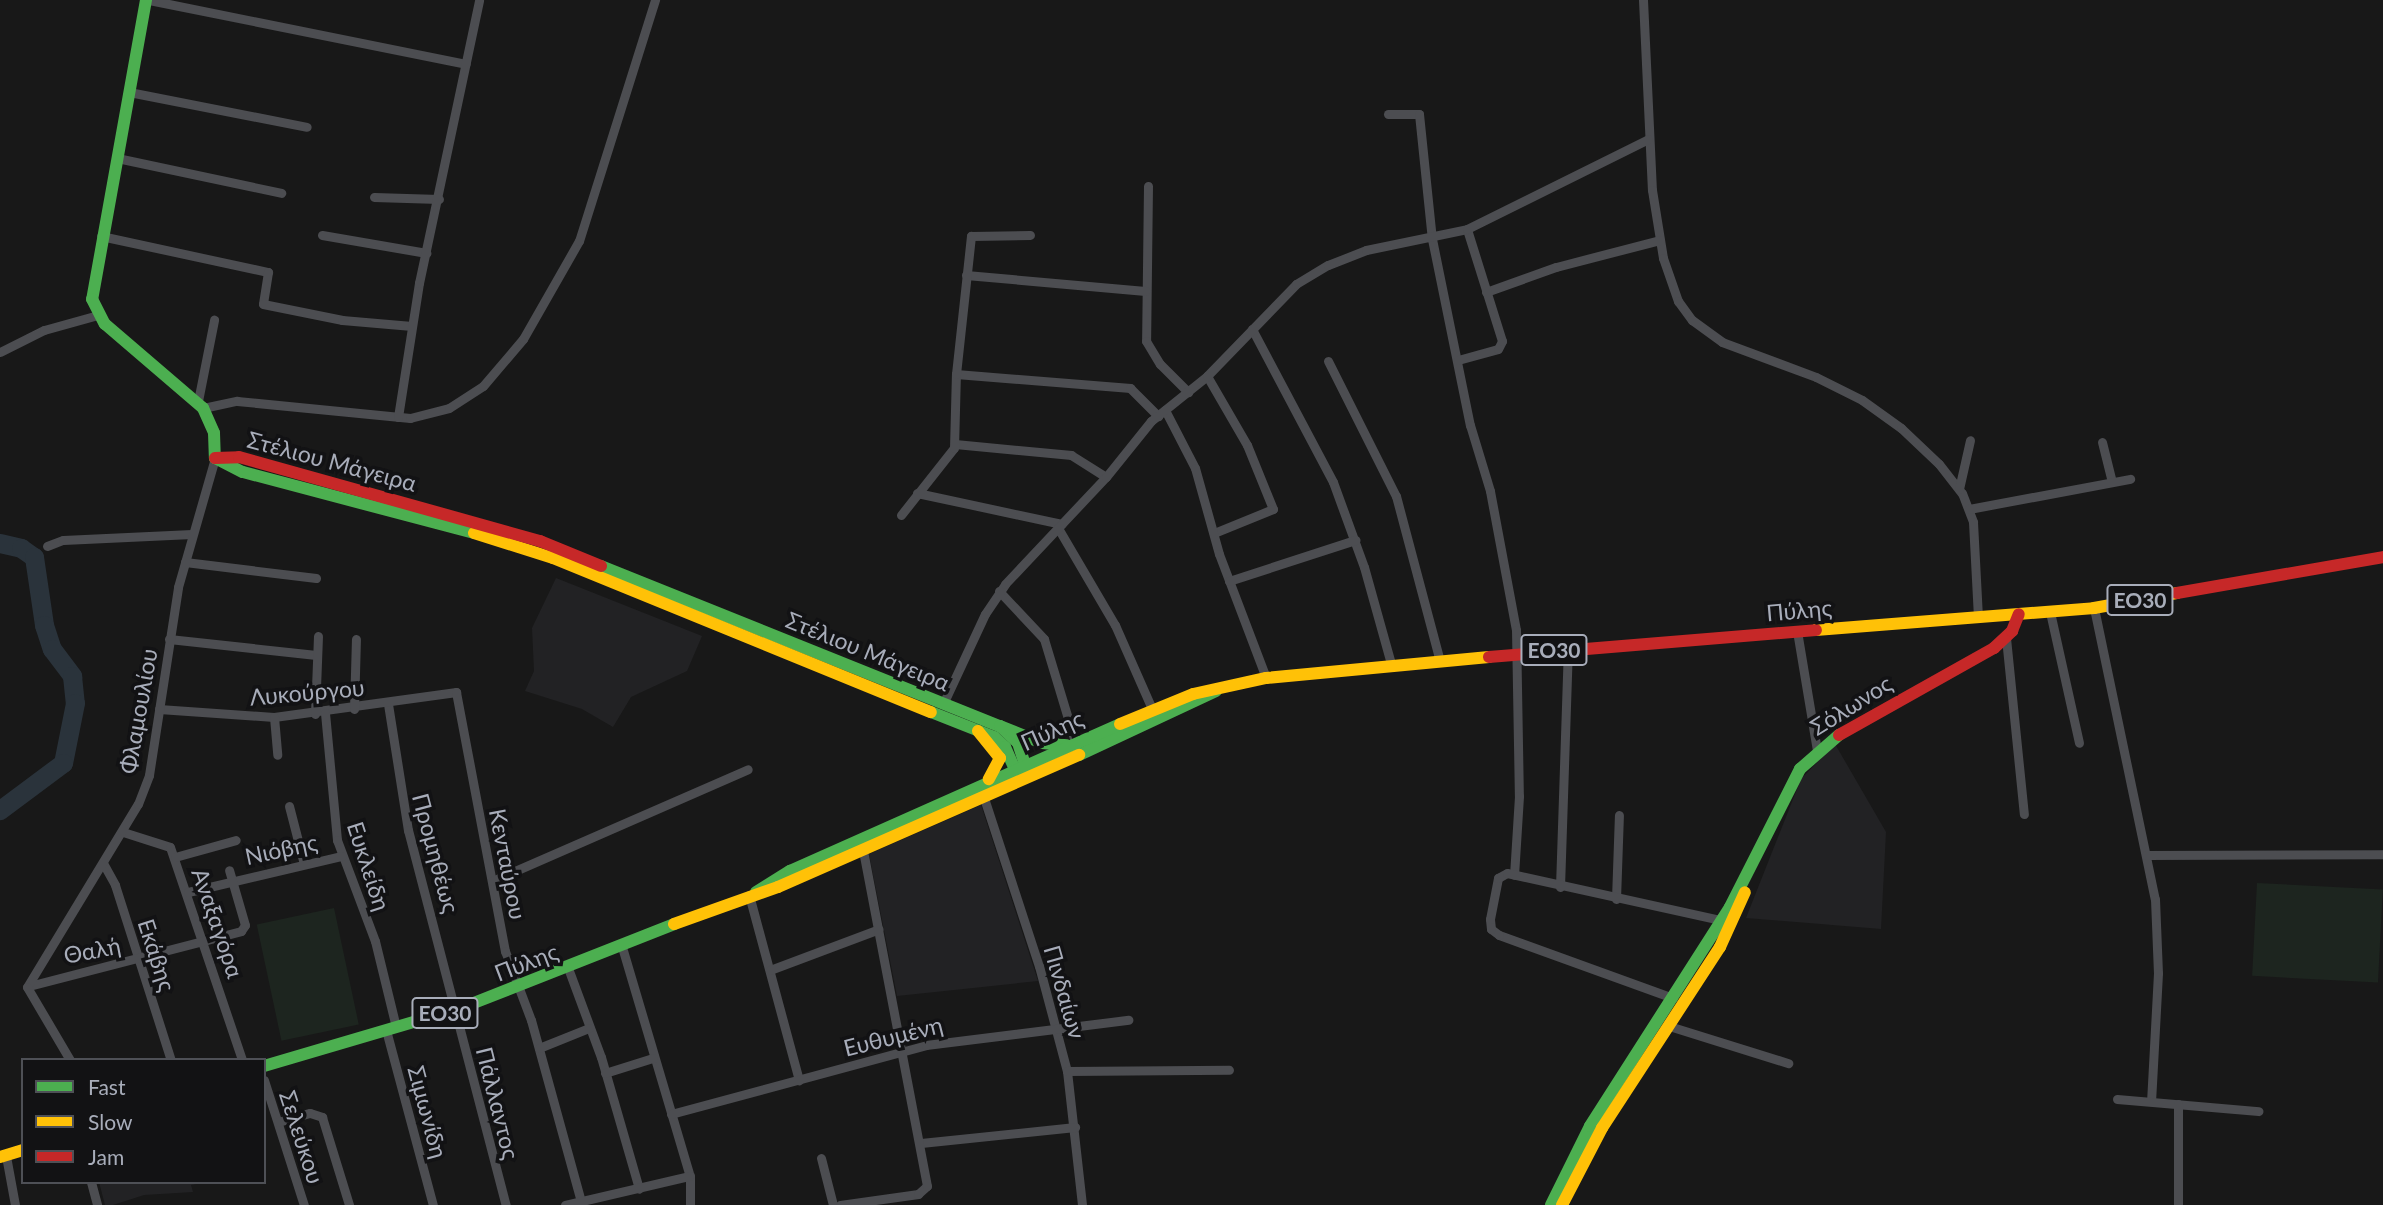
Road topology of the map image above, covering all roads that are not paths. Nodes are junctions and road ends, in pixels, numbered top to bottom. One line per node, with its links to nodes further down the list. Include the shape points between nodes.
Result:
1 (147, 0): 5 (street); 6 (main road)
2 (479, 0): 5 (street)
3 (655, 0): 37 (street, via 583,231 537,318 497,373 467,398 430,415)
4 (1643, 0): 9 (street)
5 (466, 64): 14 (street)
6 (130, 92): 8 (street); 10 (main road)
7 (1388, 114): 19 (street, via 1419,114)
8 (307, 127)
9 (1648, 139): 15 (street); 20 (street)
10 (117, 158): 12 (street); 18 (main road)
11 (1148, 186): 23 (street)
12 (281, 193)
13 (374, 197): 14 (street)
14 (439, 199): 21 (street)
15 (1467, 229): 19 (street); 24 (street)
16 (322, 235): 21 (street)
17 (1030, 235): 22 (street, via 971,236)
18 (101, 236): 25 (main road, via 91,293); 27 (street, via 268,272 264,304 342,320)
19 (1432, 239): 28 (street, via 1374,248 1328,265 1296,284); 30 (street)
20 (1660, 240): 24 (street, via 1556,267); 45 (street, via 1673,291 1697,325 1734,347 1816,377 1862,400 1917,442)
21 (426, 253): 27 (street)
22 (966, 275): 23 (street); 32 (street)
23 (1145, 291): 34 (street, via 1148,350)
24 (1486, 292): 30 (street, via 1501,346)
25 (98, 315): 29 (street, via 44,330); 35 (main road)
26 (214, 320): 35 (street)
27 (412, 326): 37 (street)
28 (1252, 329): 33 (street); 52 (street, via 1323,461)
29 (0, 352)
30 (1458, 360): 70 (street, via 1470,425 1490,491)
31 (1328, 361): 71 (street, via 1396,496)
32 (956, 374): 36 (street, via 1130,388); 40 (street)
33 (1207, 376): 34 (street); 50 (street, via 1247,445 1273,509)
34 (1188, 392): 36 (street)
35 (200, 404): 37 (street, via 229,401); 41 (main road, via 214,433)
36 (1161, 413): 42 (street); 50 (street, via 1195,468)
37 (398, 417)
38 (1970, 440): 45 (street)
39 (2102, 442): 44 (street)
40 (955, 444): 42 (street, via 1071,455); 46 (street)
41 (215, 458): 51 (street, Φλαμουλίου); 77 (main road, Στέλιου Μάγειρα, via 239,457 530,538); 84 (main road, Στέλιου Μάγειρα, via 243,472 547,556)
42 (1106, 477): 49 (street)
43 (2130, 479): 44 (street)
44 (2112, 482): 47 (street)
45 (1959, 488): 47 (street)
46 (917, 493): 48 (street); 49 (street)
47 (1969, 509): 62 (street, via 1976,539)
48 (901, 515)
49 (1060, 526): 58 (street); 80 (street, via 1115,625)
50 (1214, 533): 57 (street)
51 (192, 534): 53 (street, via 63,540); 55 (street, Φλαμουλίου)
52 (1355, 540): 57 (street); 72 (street)
53 (47, 546)
54 (2383, 557): 59 (main road, Πύλης / ΕΟ30)
55 (185, 562): 56 (street); 66 (street, Φλαμουλίου)
56 (316, 578)
57 (1229, 581): 73 (street)
58 (999, 591): 77 (street); 85 (street, via 1041,635)
59 (2094, 608): 60 (main road, Πύλης / ΕΟ30); 99 (street)
60 (2050, 612): 61 (main road, Πύλης / ΕΟ30); 86 (street)
61 (2019, 614): 62 (main road, Πύλης / ΕΟ30); 65 (main road)
62 (1978, 617): 63 (main road, Πύλης / ΕΟ30)
63 (1797, 631): 68 (main road, Πύλης / ΕΟ30); 87 (street)
64 (318, 636): 69 (street, Ευκλείδη)
65 (2006, 638): 87 (main road, Σόλωνος, via 1862,719); 93 (street)
66 (169, 639): 69 (street); 78 (street, Φλαμουλίου)
67 (356, 639): 79 (street)
68 (1568, 649): 70 (main road, Πύλης / ΕΟ30); 104 (street)
69 (316, 654): 81 (street, Ευκλείδη)
70 (1518, 654): 71 (main road, Πύλης / ΕΟ30); 107 (street)
71 (1440, 661): 72 (main road, Πύλης / ΕΟ30)
72 (1391, 664): 73 (main road, Πύλης / ΕΟ30)
73 (1266, 678): 74 (main road, Πύλης / ΕΟ30)
74 (1217, 690): 80 (main road, Πύλης / ΕΟ30); 90 (main road, Πύλης / ΕΟ30, via 1198,703)
75 (456, 692): 76 (street, Λυκούργου); 108 (street, Κενταύρου)
76 (388, 704): 79 (street, Λυκούργου); 124 (street, Προμηθέως, via 406,819)
77 (943, 704): 83 (main road, Στέλιου Μάγειρα)
78 (159, 709): 82 (street, Λυκούργου); 95 (street, Φλαμουλίου, via 149,775)
79 (354, 709): 81 (street, Λυκούργου)
80 (1153, 710): 85 (main road, Πύλης / ΕΟ30)
81 (320, 714): 82 (street, Λυκούργου); 100 (street, Ευκλείδη)
82 (274, 717): 88 (street)
83 (1000, 726): 85 (main road, Στέλιου Μάγειρα, via 1042,743); 90 (main road, via 1018,743)
84 (978, 731): 90 (main road, Στέλιου Μάγειρα, via 1002,743); 91 (main road, via 1000,758 999,769)
85 (1072, 743): 90 (main road, Πύλης / ΕΟ30)
86 (2079, 743)
87 (1817, 751): 105 (main road, Σόλωνος, via 1785,794)
88 (277, 755)
89 (748, 769): 108 (street)
90 (1023, 772): 91 (main road, Πύλης / ΕΟ30)
91 (984, 789): 97 (main road, Πύλης / ΕΟ30); 129 (street, Πινδαίων)
92 (289, 806): 103 (street)
93 (2024, 814)
94 (1619, 815): 113 (street)
95 (123, 832): 101 (street, Αναξαγόρα, via 165,842); 102 (street, Φλαμουλίου)
96 (236, 840): 101 (street)
97 (862, 845): 112 (main road, Πύλης / ΕΟ30, via 774,878); 115 (street)
98 (2383, 854): 99 (street)
99 (2146, 855): 144 (street, via 2158,926)
100 (342, 856): 103 (street, Νιόβης); 127 (street, Ευκλείδη, via 375,941)
101 (175, 857): 111 (street, Αναξαγόρα)
102 (103, 863): 118 (street, Εκάβης, via 115,885); 121 (street, Φλαμουλίου)
103 (304, 864): 106 (street, Νιόβης)
104 (1562, 871): 109 (street); 110 (street)
105 (1748, 874): 114 (main road, Σόλωνος); 126 (main road, Σόλωνος, via 1745,897 1720,947)
106 (231, 875): 111 (street, Νιόβης); 116 (street, Θαλή, via 244,929)
107 (1514, 875): 109 (street); 123 (street, via 1500,875 1496,882 1490,919 1499,935)
108 (492, 881): 122 (street, Κενταύρου, via 505,951)
109 (1545, 883): 110 (street)
110 (1560, 887): 113 (street)
111 (188, 891): 116 (street, Αναξαγόρα)
112 (753, 893): 117 (main road, Πύλης / ΕΟ30); 120 (street)
113 (1616, 899): 114 (street)
114 (1721, 920): 123 (main road, Σόλωνος)
115 (879, 929): 120 (street); 131 (street)
116 (205, 942): 118 (street, Θαλή); 134 (street, Αναξαγόρα)
117 (622, 947): 119 (main road, Πύλης / ΕΟ30); 135 (street)
118 (138, 960): 121 (street, Θαλή); 133 (street, Εκάβης)
119 (568, 968): 122 (main road, Πύλης / ΕΟ30); 128 (street)
120 (770, 970): 141 (street)
121 (27, 986): 132 (street)
122 (519, 988): 124 (main road, Πύλης / ΕΟ30); 130 (street, Κενταύρου)
123 (1673, 998): 169 (main road, Σόλωνος, via 1590,1126)
124 (456, 1010): 127 (main road, Πύλης / ΕΟ30); 163 (street, Πάλλαντος, via 483,1130)
125 (1128, 1020): 129 (street, Ευθυμένη)
126 (1669, 1026): 136 (street); 170 (main road, Σόλωνος, via 1602,1128)
127 (391, 1028): 137 (main road, Πύλης / ΕΟ30); 162 (street, Σιμωνίδη)
128 (589, 1028): 130 (street); 140 (street)
129 (1056, 1029): 131 (street, Ευθυμένη); 139 (street, Πινδαίων)
130 (539, 1048): 157 (street, Κενταύρου)
131 (903, 1050): 141 (street, Ευθυμένη); 150 (street)
132 (69, 1058)
133 (171, 1058)
134 (241, 1058)
135 (653, 1058): 140 (street); 147 (street)
136 (1788, 1063)
137 (266, 1065)
138 (1229, 1070): 139 (street)
139 (1067, 1071): 149 (street, Πινδαίων)
140 (606, 1073): 156 (street)
141 (799, 1080): 147 (street, Ευθυμένη)
142 (266, 1086): 148 (street, Σελεύκου)
143 (2117, 1099): 144 (street)
144 (2151, 1101): 145 (street)
145 (2178, 1104): 146 (street); 171 (street)
146 (2258, 1111)
147 (671, 1114): 154 (street)
148 (278, 1122): 160 (street, Σελεύκου); 161 (street, via 310,1113 322,1117)
149 (1075, 1126): 150 (street); 168 (street, Πινδαίων)
150 (921, 1143): 167 (street, via 924,1192)
151 (21, 1151): 152 (main road)
152 (3, 1156): 158 (street)
153 (821, 1158): 166 (street)
154 (690, 1176): 156 (street); 165 (street)
155 (92, 1184): 159 (street)
156 (639, 1189): 157 (street)
157 (581, 1204): 164 (street)
158 (15, 1205)
159 (97, 1205)
160 (304, 1205)
161 (349, 1205)
162 (433, 1205)
163 (506, 1205)
164 (565, 1205)
165 (690, 1205)
166 (834, 1205)
167 (840, 1205)
168 (1082, 1205)
169 (1551, 1205)
170 (1562, 1205)
171 (2178, 1205)

